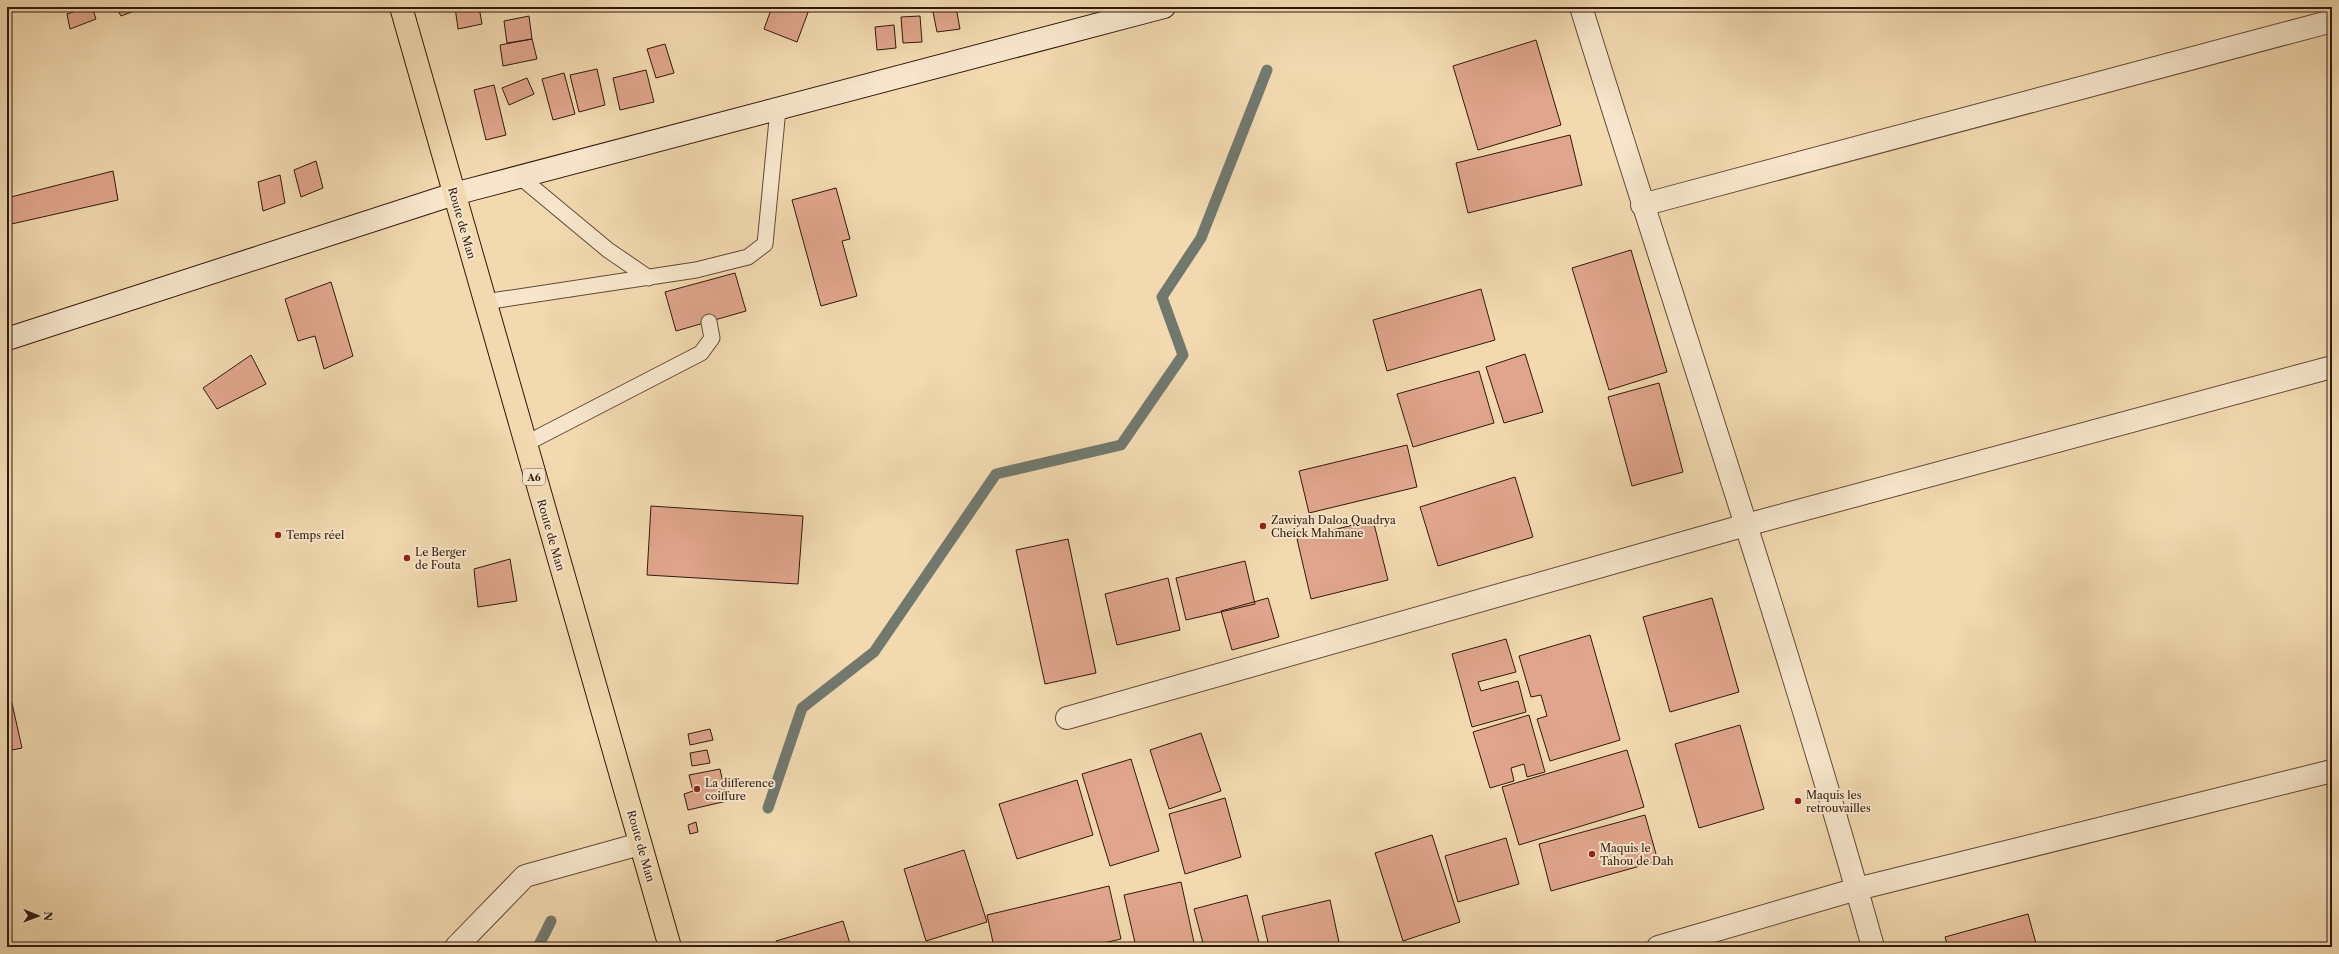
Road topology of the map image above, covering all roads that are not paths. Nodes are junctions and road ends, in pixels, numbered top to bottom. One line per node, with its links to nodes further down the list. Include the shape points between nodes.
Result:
1 (401, 7): 7 (highway, Route de Man / A6)
2 (1164, 7): 5 (street)
3 (1581, 7): 8 (street)
4 (2332, 21): 8 (street)
5 (778, 108): 6 (street); 9 (lane, via 765,244 748,257 697,277)
6 (519, 176): 7 (street); 9 (lane, via 608,250)
7 (454, 194): 10 (highway, Route de Man / A6); 12 (street)
8 (1642, 205): 15 (street)
9 (649, 278): 10 (lane)
10 (485, 302): 14 (highway, Route de Man / A6)
11 (709, 322): 14 (lane, via 712,338 702,353)
12 (7, 339)
13 (2332, 367): 15 (street)
14 (525, 444): 18 (highway, Route de Man / A6)
15 (1746, 526): 16 (street); 19 (street)
16 (1067, 718)
17 (2332, 771): 19 (street)
18 (640, 844): 20 (street, via 525,876); 21 (highway, Route de Man / A6)
19 (1857, 889): 22 (street); 23 (street)
20 (456, 947)
21 (670, 947)
22 (1658, 947)
23 (1873, 947)

